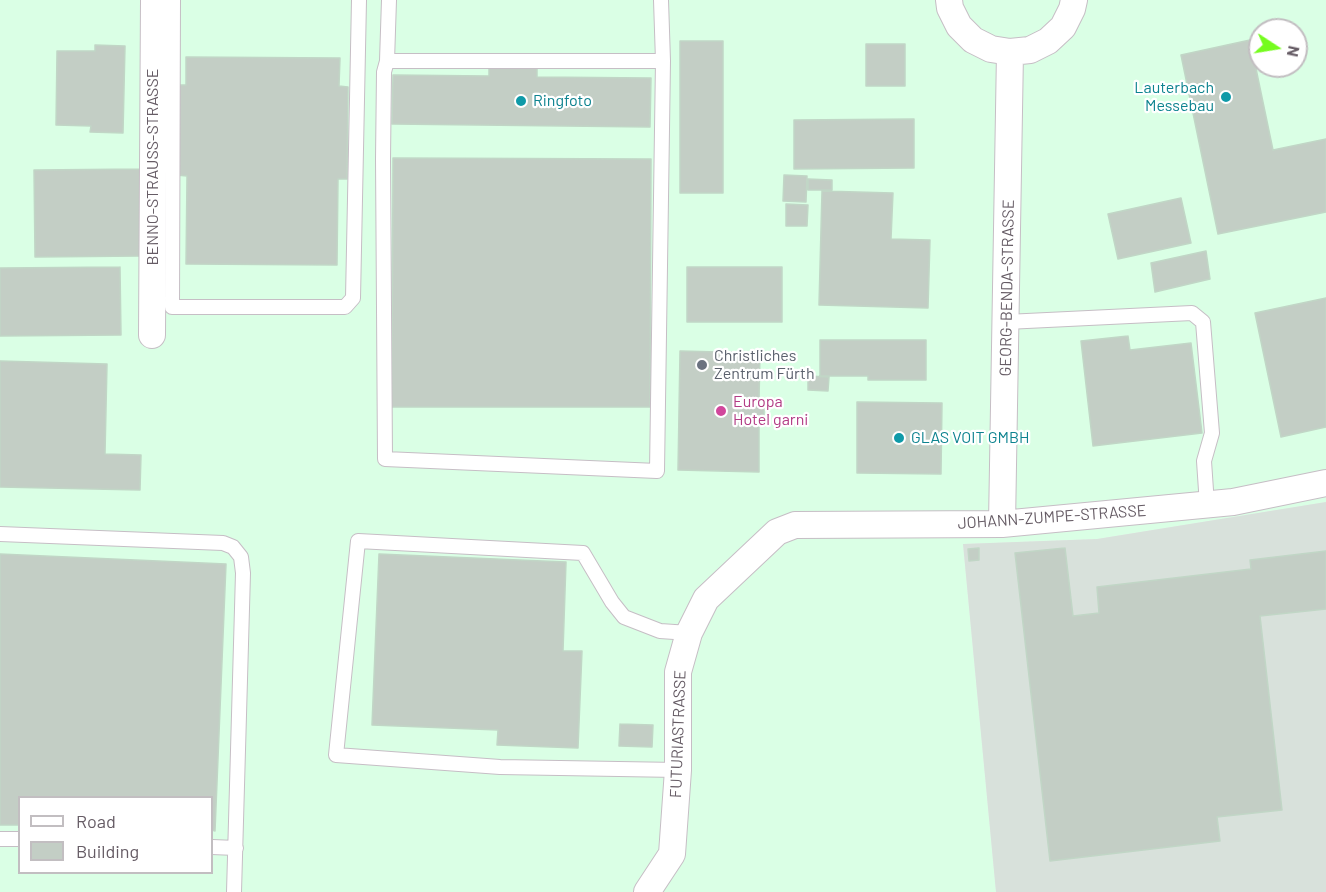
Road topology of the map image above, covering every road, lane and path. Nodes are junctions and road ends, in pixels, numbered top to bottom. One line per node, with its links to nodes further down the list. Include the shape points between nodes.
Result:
1 (154, 0): 12 (street, BENNO-STRAUSS-STRASSE)
2 (174, 0): 3 (lane, via 172,307 345,307 353,298)
3 (359, 0)
4 (389, 0): 9 (lane)
5 (661, 0): 10 (lane)
6 (949, 0): 8 (street, via 959,26 973,40 991,49)
7 (1074, 0): 8 (street, via 1063,27 1048,41 1030,50)
8 (1010, 52): 11 (street, GEORG-BENDA-STRASSE)
9 (387, 61): 10 (lane); 10 (lane, via 383,159 385,459 657,471)
10 (663, 61)
11 (1006, 322): 14 (lane, via 1192,314 1203,322 1212,433 1204,461); 15 (street, GEORG-BENDA-STRASSE)
12 (152, 335)
13 (1326, 483): 14 (street, JOHANN-ZUMPE-STRASSE)
14 (1207, 505): 15 (street, JOHANN-ZUMPE-STRASSE)
15 (1002, 524): 16 (street, JOHANN-ZUMPE-STRASSE, via 795,525)
16 (777, 532): 18 (street, FUTURIASTRASSE, via 706,599)
17 (0, 534): 23 (lane, via 223,543 242,557)
18 (689, 633): 19 (street, FUTURIASTRASSE, via 678,672); 19 (lane, via 660,631 624,617 582,554 358,541 336,755 500,767)
19 (678, 770): 25 (street, FUTURIASTRASSE, via 672,854)
20 (0, 839): 21 (lane)
21 (18, 840)
22 (213, 847): 23 (lane)
23 (236, 848): 24 (lane)
24 (234, 892)
25 (646, 892)

